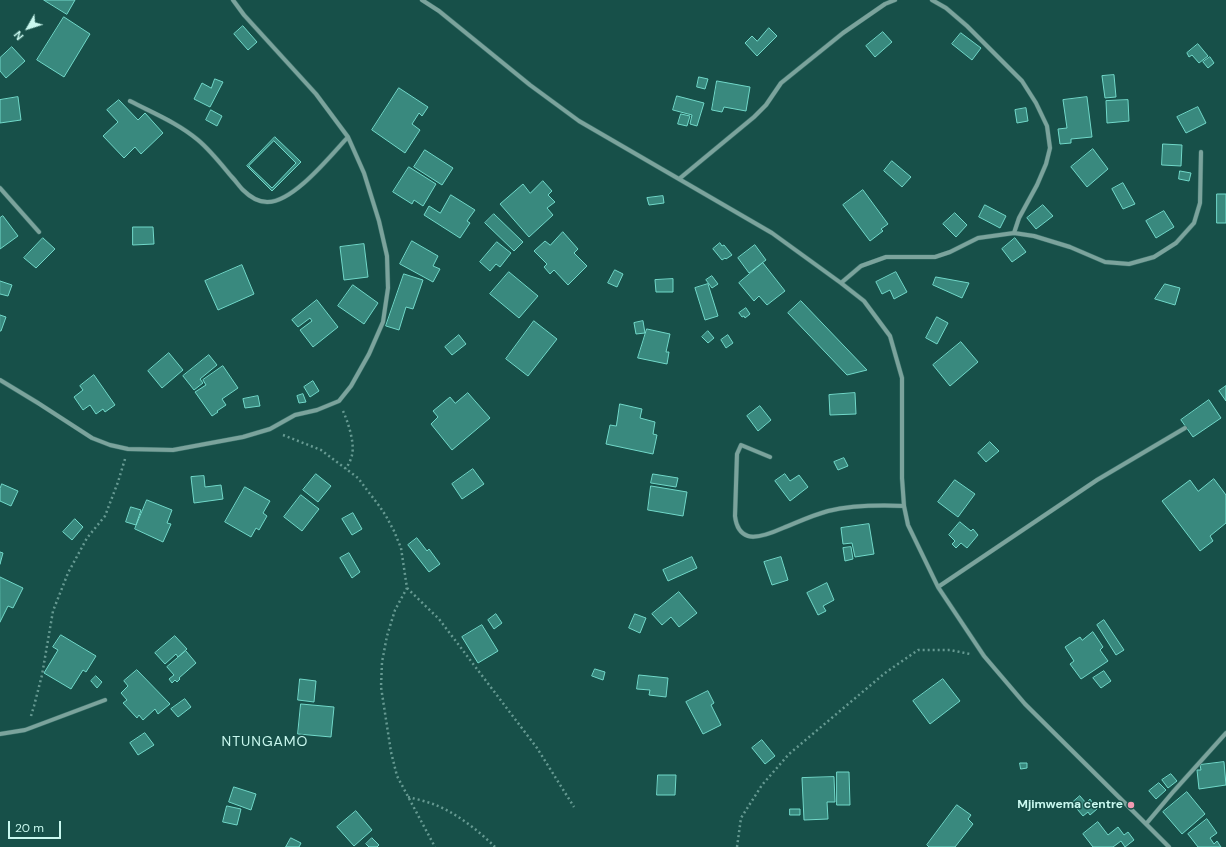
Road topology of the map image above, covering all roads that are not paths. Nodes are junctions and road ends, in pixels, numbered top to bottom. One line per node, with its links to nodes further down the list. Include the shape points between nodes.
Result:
1 (233, 0): 6 (street, via 316,94)
2 (422, 0): 8 (street, via 579,120)
3 (895, 0): 8 (street, via 843,33 781,83 754,117)
4 (932, 0): 11 (street, via 967,26 1022,81 1047,126 1050,148 1046,164)
5 (130, 101): 6 (street, via 198,140 243,190 256,200 266,202 277,201 289,195 307,181)
6 (348, 137): 13 (street, via 364,173 379,221 387,256 388,288 383,322 372,348 351,386 339,400 317,410 295,415 270,429 243,437 173,450 128,449 92,438)
7 (1200, 152): 11 (street, via 1200,203 1194,223 1176,243 1154,257 1129,264 1105,262 1070,247)
8 (679, 178): 12 (street, via 772,233)
9 (0, 188): 10 (street)
10 (39, 232)
11 (1014, 233): 12 (street, via 978,238 935,257 886,257 861,266)
12 (841, 283): 16 (street, via 864,301 890,336 902,378)
13 (0, 380)
14 (1185, 428): 17 (street, via 1097,480)
15 (770, 457): 16 (street, via 741,445 737,454 736,525 748,536 766,535 829,511 874,505)
16 (904, 506): 17 (street, via 908,525)
17 (938, 587): 21 (street, via 984,656 1025,704)
18 (105, 700): 20 (street, via 25,730)
19 (1226, 733): 21 (street)
20 (0, 734)
21 (1146, 824): 22 (street)
22 (1169, 847)

